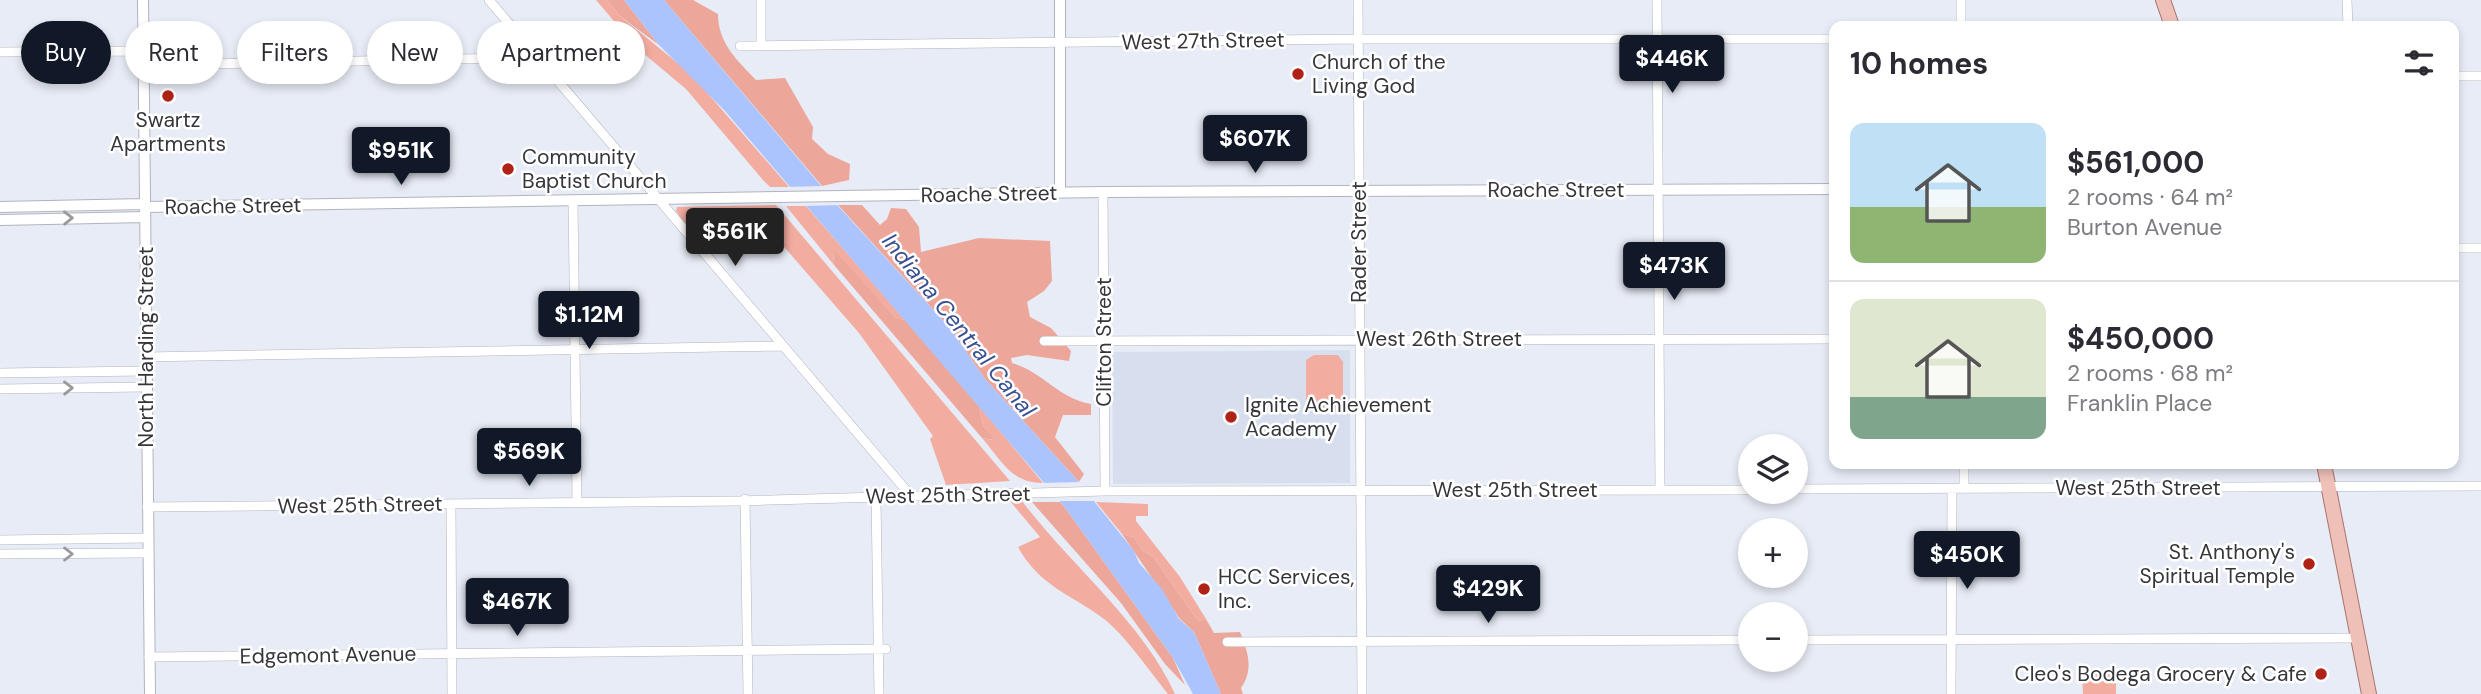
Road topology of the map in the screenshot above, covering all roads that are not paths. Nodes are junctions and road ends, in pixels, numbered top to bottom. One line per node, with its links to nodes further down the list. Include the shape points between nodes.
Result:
1 (143, 0): 10 (street, North Harding Street)
2 (489, 0): 11 (street)
3 (761, 0): 20 (street)
4 (1060, 0): 18 (street)
5 (1358, 0): 15 (street, Rader Street)
6 (1657, 0): 16 (street)
7 (1961, 0): 12 (street)
8 (2162, 0): 13 (main road)
9 (2347, 0): 14 (street)
10 (143, 21)
11 (507, 21)
12 (1961, 21)
13 (2170, 21)
14 (2348, 21)
15 (1358, 39): 16 (street, West 27th Street); 18 (street, West 27th Street); 30 (street, Rader Street)
16 (1657, 39): 17 (street, West 27th Street); 31 (street)
17 (1829, 39)
18 (1060, 42): 20 (street, West 27th Street); 33 (street)
19 (740, 46): 20 (street, West 27th Street)
20 (761, 46)
21 (125, 51): 22 (street)
22 (0, 52)
23 (477, 59): 24 (street)
24 (223, 64)
25 (2459, 76): 26 (street)
26 (2481, 76)
27 (143, 84): 37 (street, North Harding Street)
28 (560, 84): 34 (street)
29 (1829, 189): 31 (street, Roache Street)
30 (1359, 190): 31 (street, Roache Street); 32 (street, Roache Street); 41 (street, Rader Street)
31 (1658, 190): 42 (street)
32 (1103, 192): 33 (street, Roache Street); 44 (street, Clifton Street)
33 (1060, 193): 34 (street, Roache Street)
34 (658, 199): 35 (street, Roache Street); 46 (street)
35 (573, 201): 37 (street, Roache Street); 47 (street)
36 (0, 207): 37 (street, Roache Street)
37 (145, 209): 38 (street, Roache Street, one-way to 37); 48 (street, North Harding Street)
38 (0, 220)
39 (2459, 248): 40 (street)
40 (2481, 248)
41 (1360, 339): 42 (street, West 26th Street); 44 (street, West 26th Street); 61 (street, Rader Street)
42 (1659, 339): 43 (street, West 26th Street); 62 (street)
43 (1829, 339)
44 (1104, 340): 45 (street, West 26th Street); 63 (street, Clifton Street)
45 (1044, 341)
46 (782, 346): 47 (street); 65 (street)
47 (575, 351): 48 (street); 67 (street)
48 (145, 357): 49 (street, North Harding Street)
49 (145, 371): 50 (street); 51 (street, North Harding Street)
50 (0, 373)
51 (145, 387): 52 (street, one-way to 51); 69 (street, North Harding Street)
52 (0, 388)
53 (1964, 469): 60 (street)
54 (2325, 469): 56 (main road)
55 (2481, 486): 56 (street, West 25th Street)
56 (2329, 488): 60 (street, West 25th Street); 74 (main road)
57 (1738, 489): 62 (street, West 25th Street)
58 (1808, 489): 59 (street, West 25th Street)
59 (1952, 489): 60 (street, West 25th Street); 78 (street)
60 (1964, 489)
61 (1360, 490): 62 (street, West 25th Street); 63 (street, West 25th Street); 75 (street, Rader Street)
62 (1660, 490)
63 (1102, 492): 65 (street, West 25th Street)
64 (876, 496): 65 (street, West 25th Street); 66 (street, West 25th Street); 81 (street)
65 (911, 496)
66 (745, 499): 67 (street, West 25th Street); 80 (street)
67 (576, 502): 68 (street, West 25th Street)
68 (450, 503): 69 (street, West 25th Street); 82 (street)
69 (147, 507): 70 (street, North Harding Street)
70 (147, 538): 71 (street); 72 (street, North Harding Street)
71 (0, 540)
72 (147, 553): 73 (street, one-way to 72); 83 (street, North Harding Street)
73 (0, 554)
74 (2359, 638): 78 (street); 90 (main road)
75 (1362, 640): 76 (street); 79 (street); 88 (street, Rader Street)
76 (1738, 640)
77 (1808, 640): 78 (street)
78 (1951, 640): 89 (street)
79 (1227, 642)
80 (747, 649): 81 (street, Edgemont Avenue); 82 (street, Edgemont Avenue); 86 (street)
81 (882, 649): 87 (street)
82 (452, 653): 83 (street, Edgemont Avenue); 85 (street)
83 (149, 657): 84 (street, North Harding Street)
84 (150, 694)
85 (452, 694)
86 (748, 694)
87 (879, 694)
88 (1362, 694)
89 (1951, 694)
90 (2369, 694)

